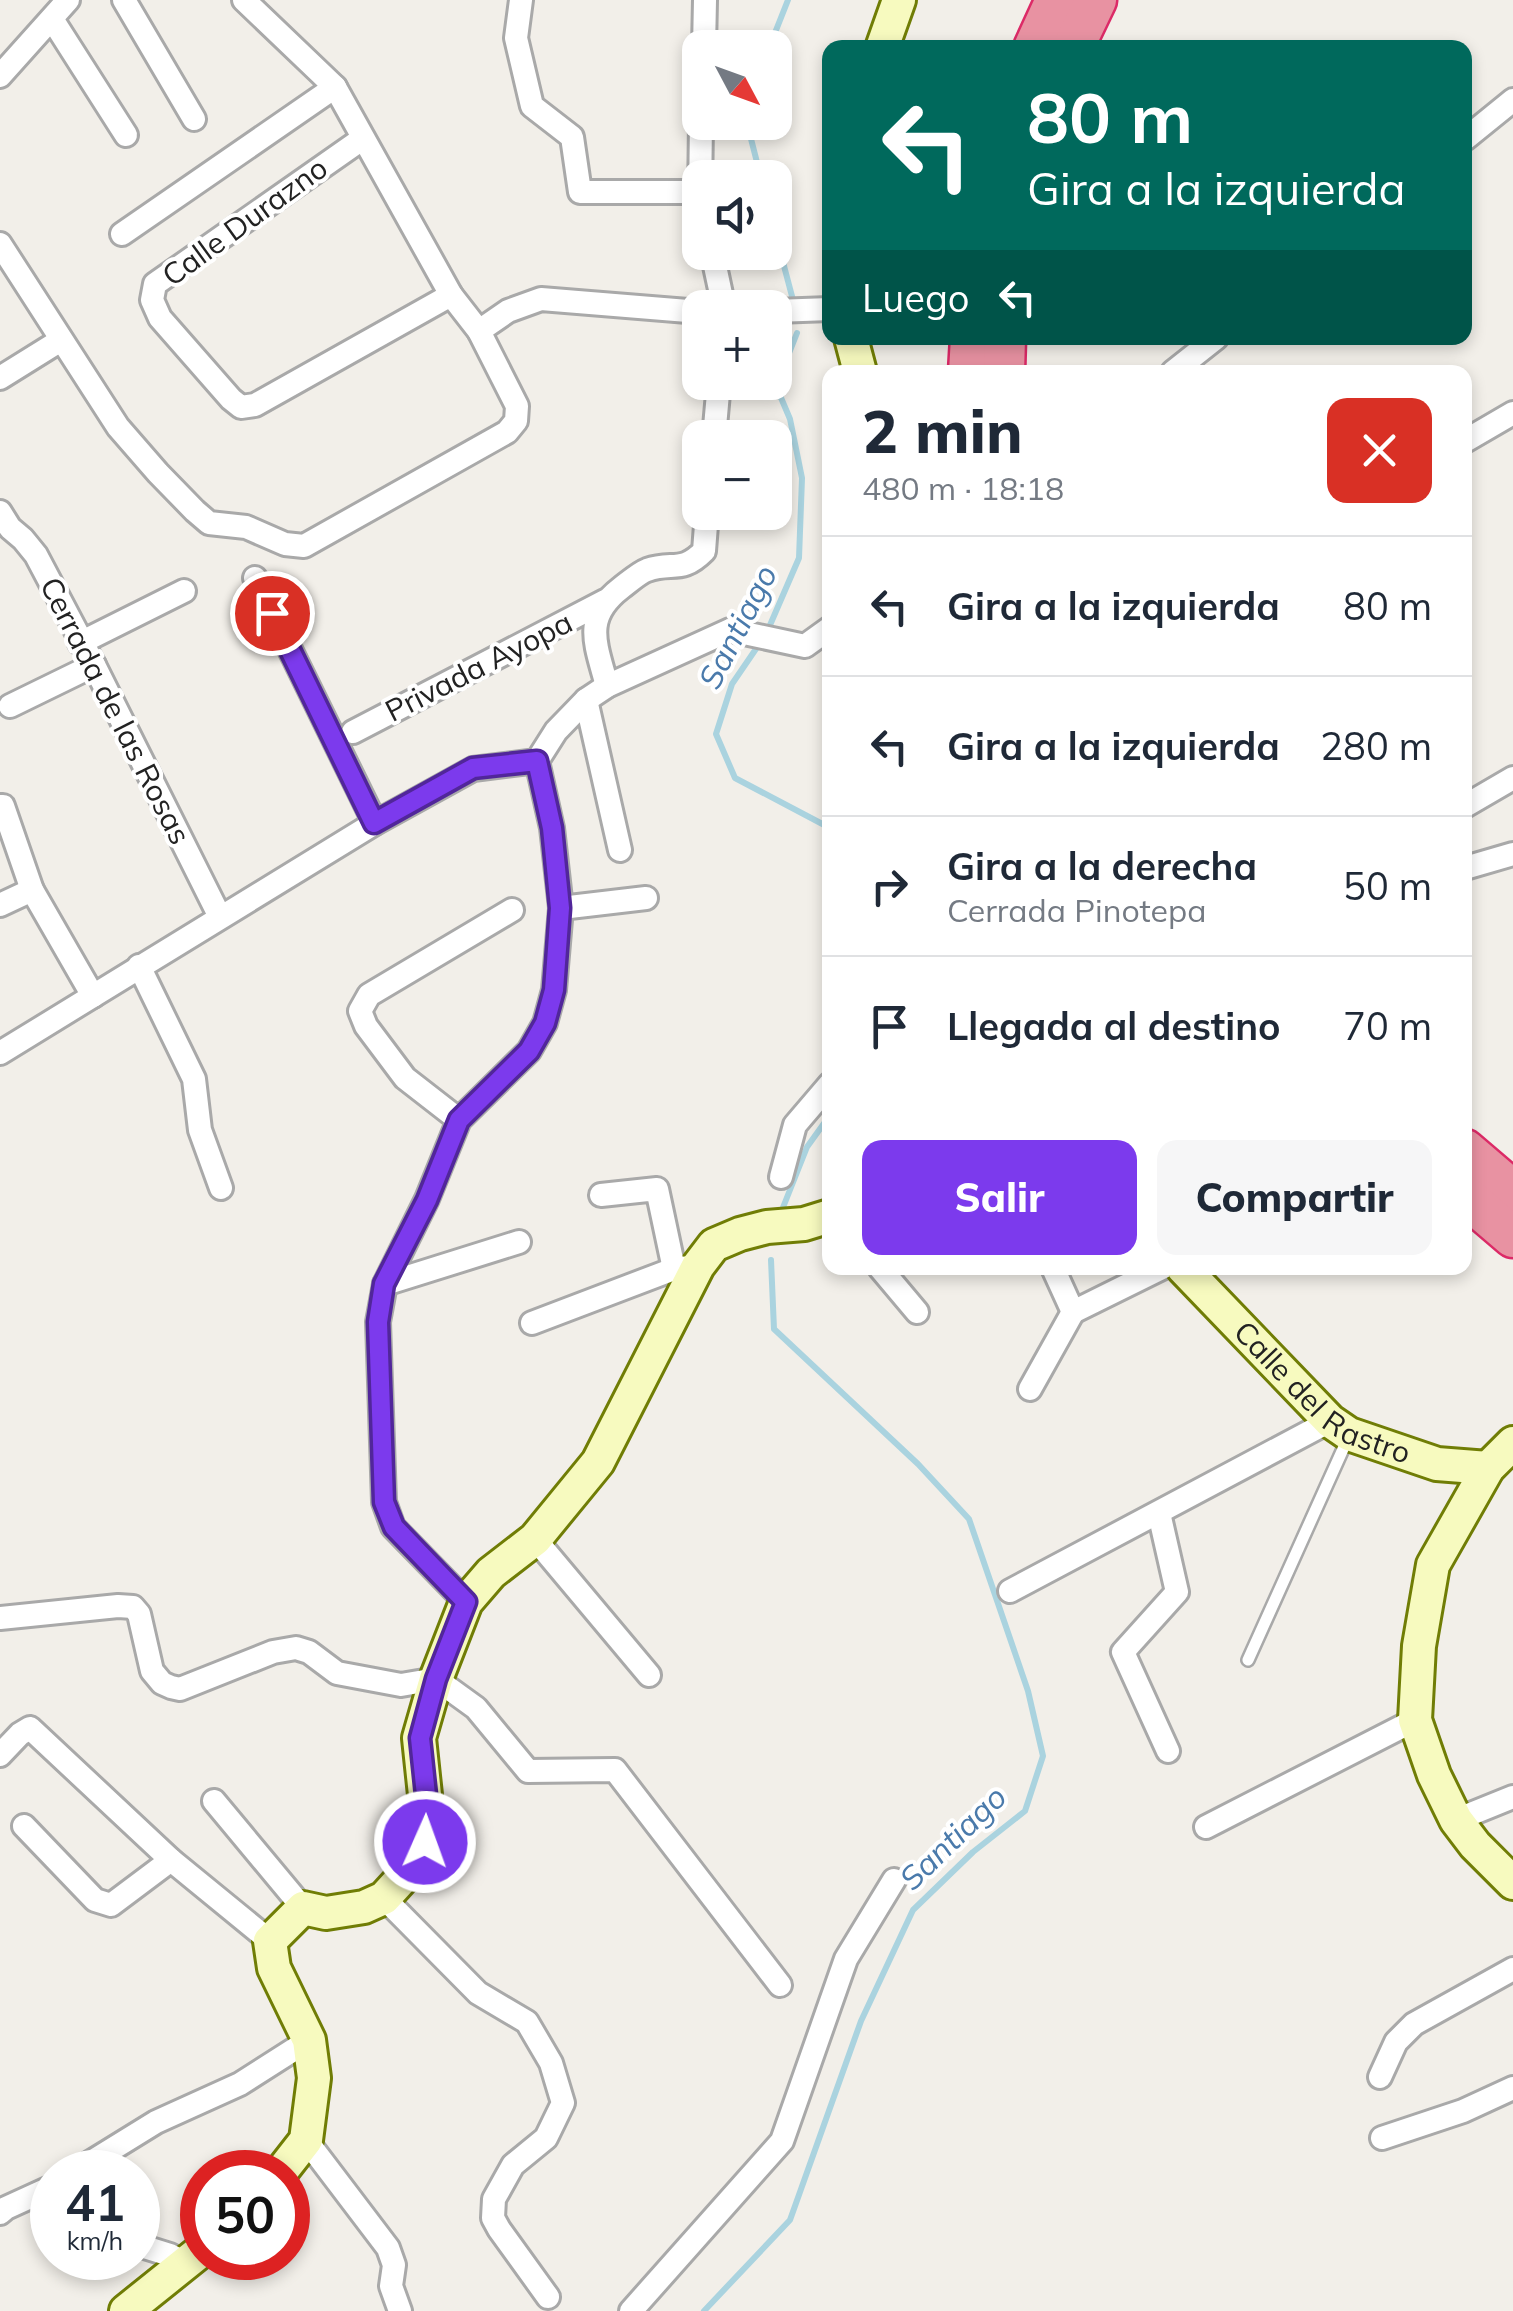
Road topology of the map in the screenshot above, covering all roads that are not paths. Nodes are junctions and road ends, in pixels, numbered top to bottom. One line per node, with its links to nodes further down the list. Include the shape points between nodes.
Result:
1 (68, 0): 9 (street)
2 (124, 0): 17 (street)
3 (244, 0): 15 (street)
4 (521, 0): 21 (street, via 516,38 532,106 572,137 580,192)
5 (705, 0): 10 (street)
6 (899, 0): 11 (main road)
7 (1056, 0): 12 (highway)
8 (1096, 0): 13 (highway)
9 (52, 19): 14 (street); 19 (street)
10 (704, 30)
11 (885, 40)
12 (1038, 40)
13 (1077, 40)
14 (0, 76)
15 (334, 87): 20 (street); 22 (street)
16 (1513, 100): 18 (street)
17 (194, 118)
18 (1472, 133)
19 (126, 136)
20 (362, 139): 24 (street); 24 (street, Calle Durazno, via 154,284 160,318 231,399 255,406)
21 (682, 195)
22 (122, 234)
23 (0, 244): 29 (street)
24 (451, 295): 28 (street)
25 (822, 310): 27 (street)
26 (682, 311): 28 (street, via 541,300 508,311)
27 (792, 311)
28 (480, 331): 29 (street, via 517,406 507,432 304,546 209,523 118,427)
29 (61, 340): 32 (street)
30 (1207, 345): 31 (street)
31 (1181, 365)
32 (0, 378)
33 (1513, 414): 34 (street)
34 (1472, 438)
35 (0, 512): 41 (street, Cerrada de las Rosas, via 36,555)
36 (706, 530): 39 (street, Privada Ayopa, via 704,552 690,565 646,570)
37 (255, 578): 51 (street)
38 (184, 591): 41 (street)
39 (604, 601): 43 (street, via 595,640); 46 (street, Privada Ayopa)
40 (822, 634): 43 (street, via 806,646 730,630)
41 (80, 643): 42 (street, Cerrada de las Rosas)
42 (94, 665): 45 (street); 60 (street, Cerrada de las Rosas)
43 (606, 686): 44 (street)
44 (586, 700): 47 (street); 52 (street)
45 (10, 706)
46 (354, 732)
47 (537, 761): 51 (street, via 473,768); 58 (street)
48 (1513, 778): 49 (street)
49 (1472, 802)
50 (0, 806): 55 (street)
51 (374, 823): 60 (street)
52 (620, 850)
53 (1513, 854): 54 (street)
54 (1472, 866)
55 (32, 890): 57 (street); 62 (street)
56 (646, 898): 58 (street)
57 (0, 906)
58 (560, 908): 65 (street, via 545,1023 529,1051)
59 (512, 910): 65 (street, via 369,995 360,1011 405,1078)
60 (220, 917): 61 (street)
61 (139, 966): 62 (street); 68 (street, via 194,1079 200,1130)
62 (93, 996): 63 (street)
63 (0, 1052)
64 (822, 1093): 67 (street, via 795,1125)
65 (459, 1120): 80 (street)
66 (1472, 1156): 69 (highway)
67 (781, 1177)
68 (221, 1188)
69 (1513, 1190)
70 (602, 1195): 75 (street, via 657,1189)
71 (1472, 1202): 73 (highway)
72 (822, 1218): 75 (main road, via 740,1234)
73 (1513, 1238)
74 (520, 1242): 80 (street)
75 (686, 1267): 83 (street); 89 (main road, via 598,1462)
76 (886, 1275): 81 (street)
77 (1056, 1275): 82 (street)
78 (1148, 1275): 82 (street)
79 (1190, 1275): 85 (main road, Calle del Rastro)
80 (384, 1284): 91 (street, via 378,1322 384,1502 394,1527)
81 (917, 1312)
82 (1073, 1312): 84 (street)
83 (532, 1323)
84 (1030, 1389)
85 (1340, 1428): 87 (main road, Calle del Rastro, via 1437,1464); 88 (street); 93 (lane)
86 (1513, 1443): 87 (main road)
87 (1488, 1468): 96 (main road, via 1434,1565 1419,1646)
88 (1160, 1513): 90 (street); 97 (street, via 1176,1592 1122,1652)
89 (535, 1539): 91 (main road); 94 (street)
90 (1010, 1590)
91 (466, 1602): 95 (main road)
92 (0, 1618): 95 (street, via 133,1607 152,1672 170,1688 296,1648 337,1673 401,1685)
93 (1248, 1660)
94 (650, 1675)
95 (436, 1679): 107 (main road, via 420,1738 425,1842); 111 (street, via 476,1708 528,1771 615,1770)
96 (1415, 1720): 101 (main road); 103 (street)
97 (1168, 1751)
98 (0, 1755): 104 (street, via 30,1728)
99 (1513, 1797): 101 (street)
100 (214, 1801): 108 (street)
101 (1456, 1820): 106 (main road)
102 (24, 1826): 104 (street, via 95,1900 111,1905)
103 (1206, 1827)
104 (171, 1860): 109 (street)
105 (894, 1880): 125 (street, via 846,1959 782,2141)
106 (1513, 1883)
107 (384, 1898): 108 (main road, via 326,1913); 122 (street, via 478,1993 527,2022 551,2063 562,2103 546,2138 513,2165 494,2199 492,2218)
108 (303, 1908): 109 (main road)
109 (270, 1941): 112 (main road, via 274,1968)
110 (1513, 1969): 113 (street, via 1414,2024 1396,2042)
111 (780, 1986)
112 (309, 2040): 116 (main road, via 314,2078); 117 (street, via 240,2084)
113 (1380, 2077)
114 (1513, 2088): 115 (street)
115 (1382, 2138)
116 (306, 2140): 118 (main road); 124 (street, via 388,2248)
117 (111, 2150)
118 (298, 2150)
119 (30, 2197): 120 (street)
120 (0, 2213)
121 (180, 2269): 123 (main road)
122 (548, 2298)
123 (126, 2311)
124 (400, 2311)
125 (631, 2311)

